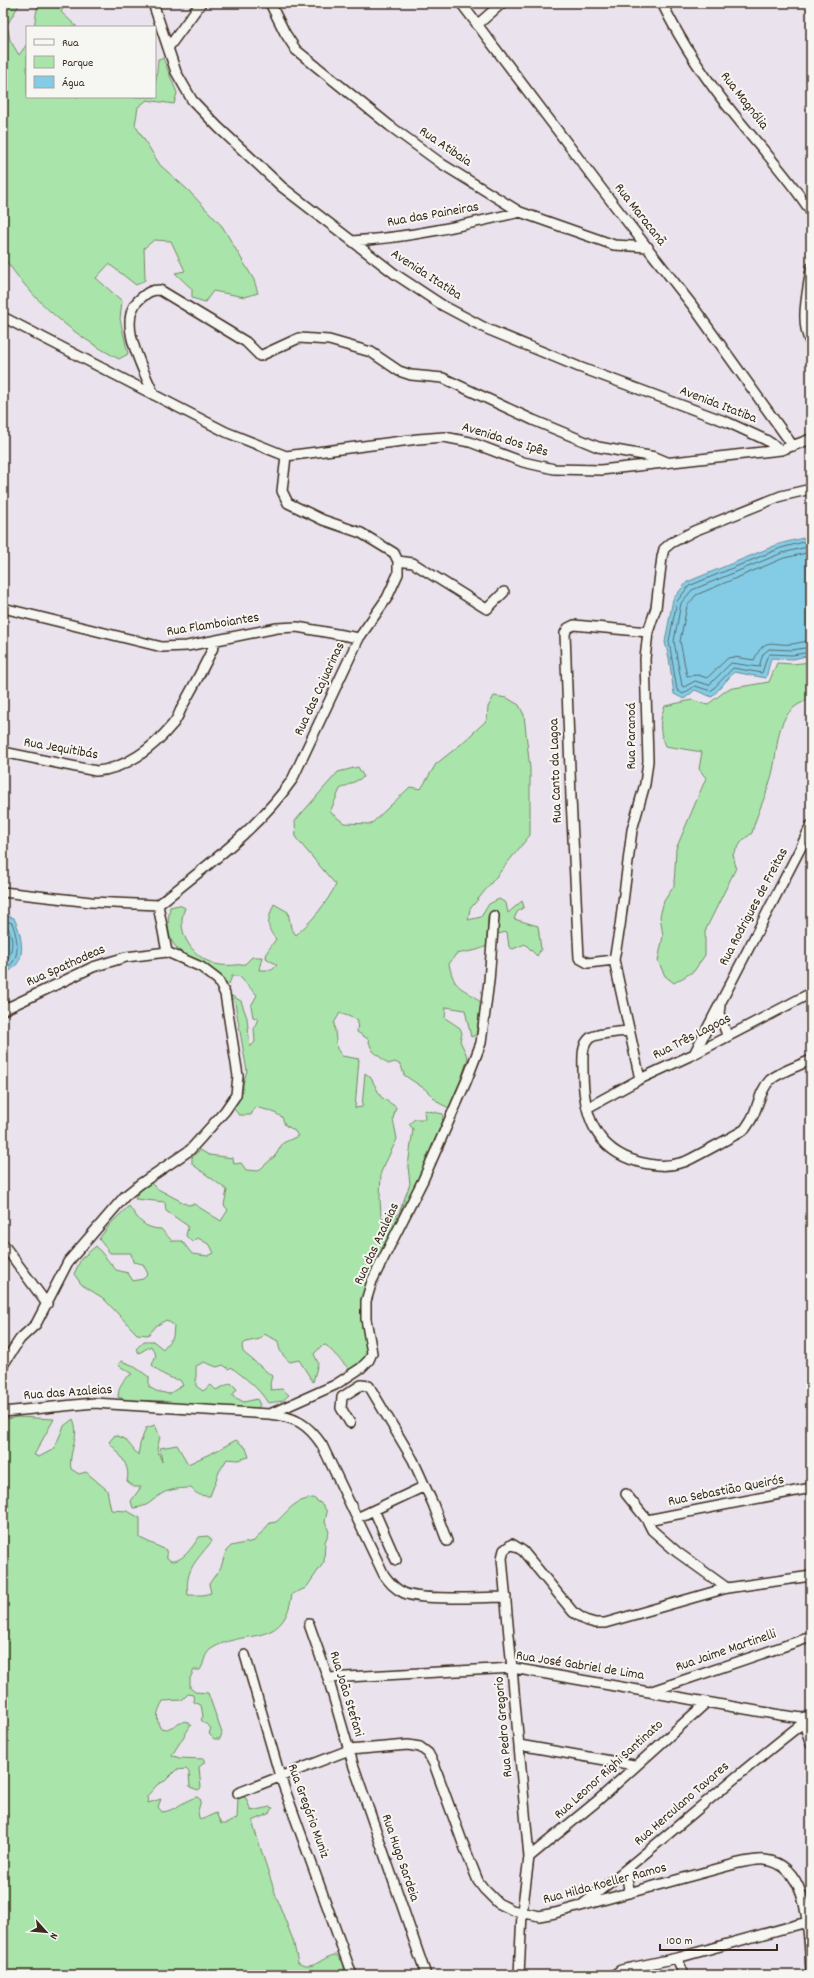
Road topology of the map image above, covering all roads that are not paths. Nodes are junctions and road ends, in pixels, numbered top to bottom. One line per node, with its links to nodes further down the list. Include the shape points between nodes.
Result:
1 (153, 3): 8 (street, Avenida Itatiba)
2 (201, 3): 8 (street)
3 (270, 3): 9 (street, Rua Atibaia, via 296,50 390,126 436,159)
4 (461, 3): 7 (street, Rua Maracanã)
5 (502, 3): 7 (street)
6 (662, 3): 10 (street, Rua Magnólia, via 687,48 725,103)
7 (477, 24): 12 (street, Rua Maracanã)
8 (168, 48): 11 (street, Avenida Itatiba, via 176,72 192,100 282,187)
9 (520, 212): 11 (street, Rua das Paineiras, via 468,224); 12 (street, Rua Atibaia, via 614,245)
10 (811, 212)
11 (352, 241): 19 (street, Avenida Itatiba, via 395,274 487,329 579,367 727,422)
12 (648, 247): 18 (street, Rua Maracanã)
13 (811, 268): 15 (street, via 805,324 806,335)
14 (3, 317): 16 (street)
15 (811, 344)
16 (154, 396): 20 (street, via 226,432); 21 (street, via 130,329 130,316 136,302 151,290 160,290 246,342 257,355 260,356 299,338 329,340 371,352 399,371 411,375 444,378 598,447)
17 (811, 440): 18 (street, Avenida dos Ipês)
18 (793, 446): 19 (street, Avenida dos Ipês)
19 (781, 450): 21 (street, Avenida dos Ipês)
20 (286, 456): 21 (street, Avenida dos Ipês, via 444,437 470,442 523,462 554,469 601,470); 23 (street, via 282,490 288,503 361,534 394,553)
21 (670, 463)
22 (811, 489): 26 (street, Rua Paranoá, via 781,496 694,531 664,549 656,608)
23 (398, 562): 24 (street, via 413,563 487,609); 27 (street, Rua das Cajuarinas, via 398,574 387,598)
24 (504, 592)
25 (3, 608): 28 (street, Rua Flamboiantes, via 162,647)
26 (648, 632): 35 (street, Rua Paranoá, via 645,659 648,761 645,784 632,830); 35 (street, Rua Canto da Lagoa, via 574,625 565,633 579,958 588,963)
27 (360, 638): 28 (street, Rua Flamboiantes, via 297,627 277,628); 32 (street, Rua das Cajuarinas, via 292,780 277,801 227,849)
28 (216, 641): 29 (street, Rua Jequitibás, via 205,667 173,725 148,749 121,766 96,771)
29 (3, 752)
30 (811, 825): 37 (street, Rua Rodrigues de Freitas)
31 (3, 892): 32 (street, via 91,902)
32 (158, 905): 34 (street)
33 (494, 916): 49 (street, Rua das Azaleias, via 489,981 480,1043 466,1082 423,1180 372,1281 366,1307 372,1352 369,1360 335,1385)
34 (167, 952): 38 (street, Rua Spathodeas, via 126,957 94,967); 46 (street, via 201,967 218,980 225,994 238,1076 236,1095 226,1111 190,1150 125,1196 68,1262)
35 (614, 960): 39 (street, Rua Paranoá)
36 (811, 993): 40 (street, Rua Três Lagoas)
37 (721, 1002): 40 (street, Rua Rodrigues de Freitas, via 719,1014); 41 (street, Rua Rodrigues de Freitas)
38 (3, 1010)
39 (629, 1031): 43 (street, Rua Paranoá); 44 (street, via 598,1035 590,1038 586,1045 583,1054 583,1075)
40 (727, 1036): 41 (street, Rua Três Lagoas)
41 (694, 1054): 43 (street, Rua Três Lagoas)
42 (811, 1060): 44 (street, via 770,1081 744,1129 685,1161 667,1166 655,1166 623,1158 606,1146 595,1131)
43 (640, 1079): 44 (street, Rua Três Lagoas)
44 (587, 1108)
45 (3, 1244): 46 (street)
46 (47, 1304): 47 (street, via 36,1324 20,1339)
47 (3, 1365)
48 (3, 1412): 49 (street, Rua das Azaleias, via 94,1403)
49 (269, 1414): 55 (street, via 295,1419 313,1431)
50 (350, 1423): 51 (street, via 341,1408 342,1397 361,1385 369,1386 413,1460)
51 (425, 1486): 54 (street); 57 (street)
52 (811, 1488): 56 (street, Rua Sebastião Queirós)
53 (626, 1494): 56 (street)
54 (374, 1510): 55 (street); 58 (street)
55 (357, 1518): 61 (street, via 384,1575 393,1586 404,1593 418,1597)
56 (647, 1520): 60 (street, via 652,1530 677,1552)
57 (447, 1541)
58 (396, 1560)
59 (811, 1576): 60 (street)
60 (726, 1588): 61 (street, Rua Pedro Gregorio, via 605,1623 596,1623 572,1612 523,1550 512,1544 504,1550 502,1558)
61 (506, 1597): 65 (street, Rua Pedro Gregorio)
62 (309, 1624): 66 (street, Rua João Stefani)
63 (811, 1637): 67 (street, Rua Jaime Martinelli)
64 (245, 1655): 74 (street, Rua Gregório Muniz)
65 (513, 1668): 66 (street, Rua José Gabriel de Lima); 67 (street, Rua José Gabriel de Lima); 71 (street, Rua Pedro Gregorio)
66 (328, 1678): 72 (street, Rua João Stefani)
67 (651, 1692): 68 (street, Rua José Gabriel de Lima)
68 (706, 1702): 69 (street, Rua José Gabriel de Lima); 73 (street, Rua Leonor Righi Santinato)
69 (805, 1719): 70 (street); 77 (street, Rua Herculano Tavares)
70 (811, 1744)
71 (519, 1745): 73 (street); 76 (street, Rua Pedro Gregorio)
72 (349, 1750): 74 (street, Rua João Stefani); 80 (street, Rua Hilda Koeller Ramos, via 408,1745 420,1747 428,1753 478,1881 498,1902); 85 (street, Rua Hugo Sardeia)
73 (634, 1765): 76 (street, Rua Leonor Righi Santinato, via 596,1802)
74 (280, 1776): 75 (street, Rua João Stefani); 84 (street, Rua Gregório Muniz)
75 (238, 1793)
76 (529, 1857): 80 (street, Rua Pedro Gregorio)
77 (629, 1868): 78 (street, via 627,1885); 79 (street, Rua Herculano Tavares)
78 (630, 1893): 79 (street, Rua Hilda Koeller Ramos); 81 (street, Rua Hilda Koeller Ramos, via 734,1864 764,1860 779,1863 794,1876 802,1895)
79 (579, 1908): 80 (street, Rua Hilda Koeller Ramos, via 539,1916)
80 (522, 1913): 86 (street, Rua Pedro Gregorio)
81 (807, 1922): 82 (street); 83 (street, Rua Hilda Koeller Ramos)
82 (677, 1958): 87 (street, via 621,1970); 88 (street)
83 (811, 1970)
84 (352, 1975)
85 (426, 1975)
86 (518, 1975)
87 (614, 1975)
88 (684, 1975)

